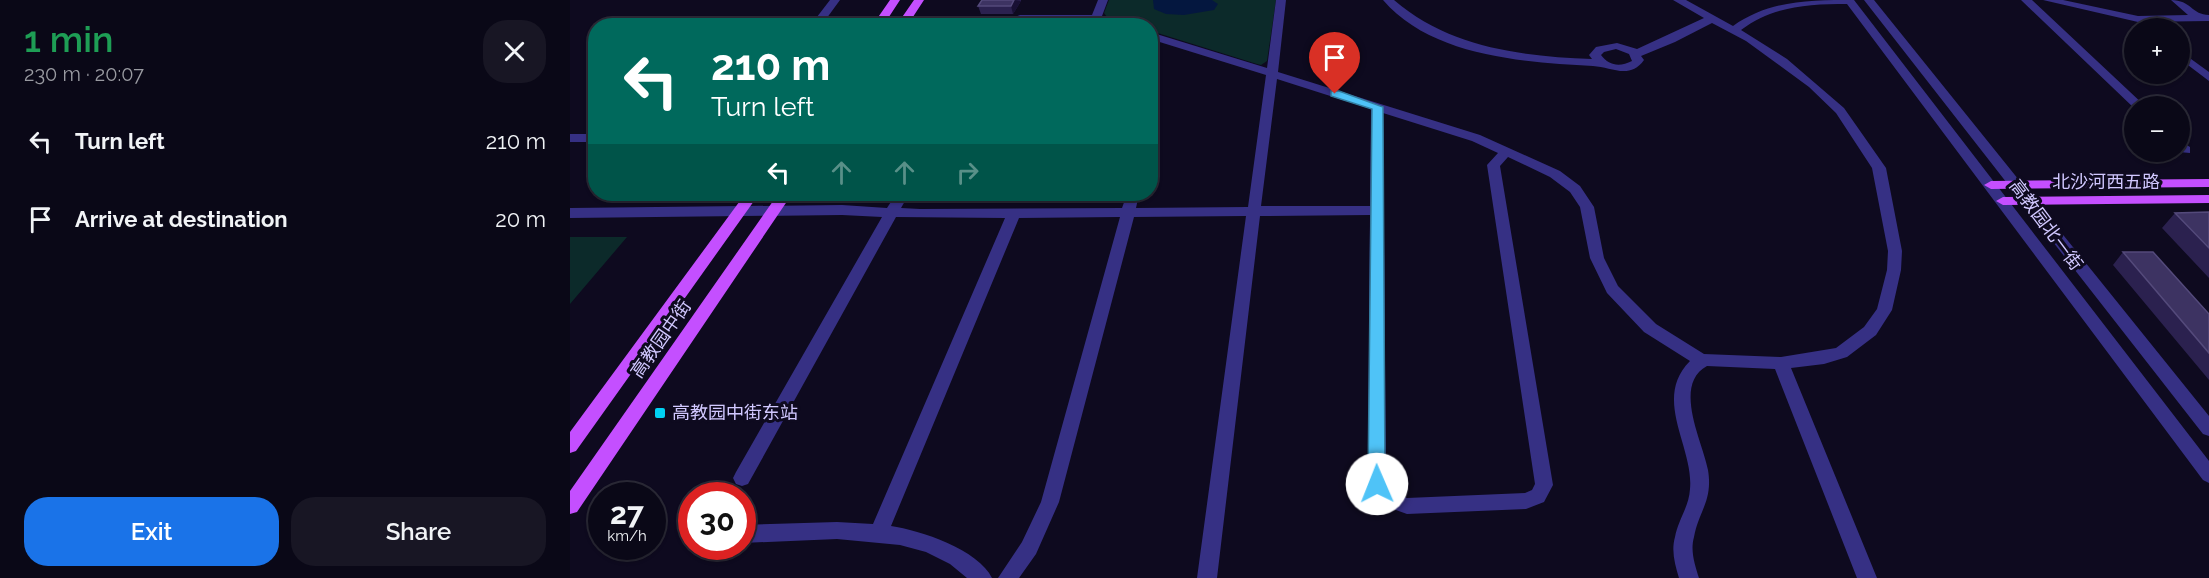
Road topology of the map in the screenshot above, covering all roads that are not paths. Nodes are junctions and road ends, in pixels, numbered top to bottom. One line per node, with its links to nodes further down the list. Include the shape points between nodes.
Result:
1 (835, 0): 14 (street)
2 (895, 0): 15 (main road)
3 (919, 0): 16 (main road)
4 (1103, 0): 17 (street)
5 (1281, 0): 26 (street)
6 (1388, 0): 25 (street, via 1418,24 1479,47 1534,59)
7 (1678, 0): 18 (street)
8 (1869, 0): 35 (street, 高教园北一街)
9 (2026, 0): 10 (street); 28 (street)
10 (2031, 0)
11 (2048, 0): 19 (street)
12 (2176, 0): 20 (street)
13 (1850, 1): 21 (street, via 1774,3); 34 (street, 高教园北一街)
14 (821, 18)
15 (883, 18)
16 (907, 18)
17 (1096, 18)
18 (1711, 18): 21 (street); 23 (street)
19 (2133, 18)
20 (2204, 18)
21 (1734, 30): 52 (street, via 1796,70 1845,118 1879,168 1895,251 1887,304 1870,331 1834,355)
22 (1158, 38): 26 (street)
23 (1636, 54): 25 (street, via 1636,63 1627,68); 25 (street, via 1623,47 1604,47 1595,55)
24 (2190, 62): 27 (street)
25 (1600, 63)
26 (1272, 74): 29 (street); 44 (street)
27 (2209, 78)
28 (2128, 96)
29 (1377, 107): 32 (street); 43 (street)
30 (570, 138): 31 (street)
31 (588, 138)
32 (1507, 151): 43 (street, via 1493,165 1543,475 1542,491 1533,500 1416,507 1397,503 1379,490); 51 (street, via 1555,174 1575,189 1587,207 1597,258 1612,289 1650,328)
33 (2209, 183): 35 (main road, 北沙河西五路)
34 (1991, 185): 35 (main road, 北沙河西五路); 42 (street, 高教园北一街)
35 (2018, 185): 37 (street, 高教园北一街)
36 (2209, 199): 37 (main road, 北沙河西五路)
37 (2031, 200): 42 (main road, 北沙河西五路); 53 (street, 高教园北一街)
38 (747, 201): 45 (main road, 高教园中街)
39 (780, 201): 46 (main road, 高教园中街)
40 (898, 201): 47 (street)
41 (1131, 201): 48 (street)
42 (2003, 201): 55 (street, 高教园北一街)
43 (1378, 210): 44 (street)
44 (1253, 211): 48 (street); 62 (street)
45 (739, 212): 46 (street); 49 (street); 54 (main road, 高教园中街)
46 (772, 212): 47 (street); 57 (main road, 高教园中街)
47 (892, 212): 50 (street); 56 (street)
48 (1128, 212): 50 (street); 61 (street, via 1050,502 1029,548)
49 (570, 213)
50 (1014, 213): 58 (street)
51 (1702, 361): 52 (street); 63 (street, via 1688,374 1682,398 1684,428 1696,457 1700,486 1681,546)
52 (1781, 363): 64 (street)
53 (2209, 429)
54 (570, 446)
55 (2209, 475)
56 (742, 478)
57 (570, 506)
58 (879, 532): 59 (street); 60 (street, via 928,543 961,560)
59 (756, 534)
60 (982, 578)
61 (1008, 578)
62 (1207, 578)
63 (1689, 578)
64 (1867, 578)

